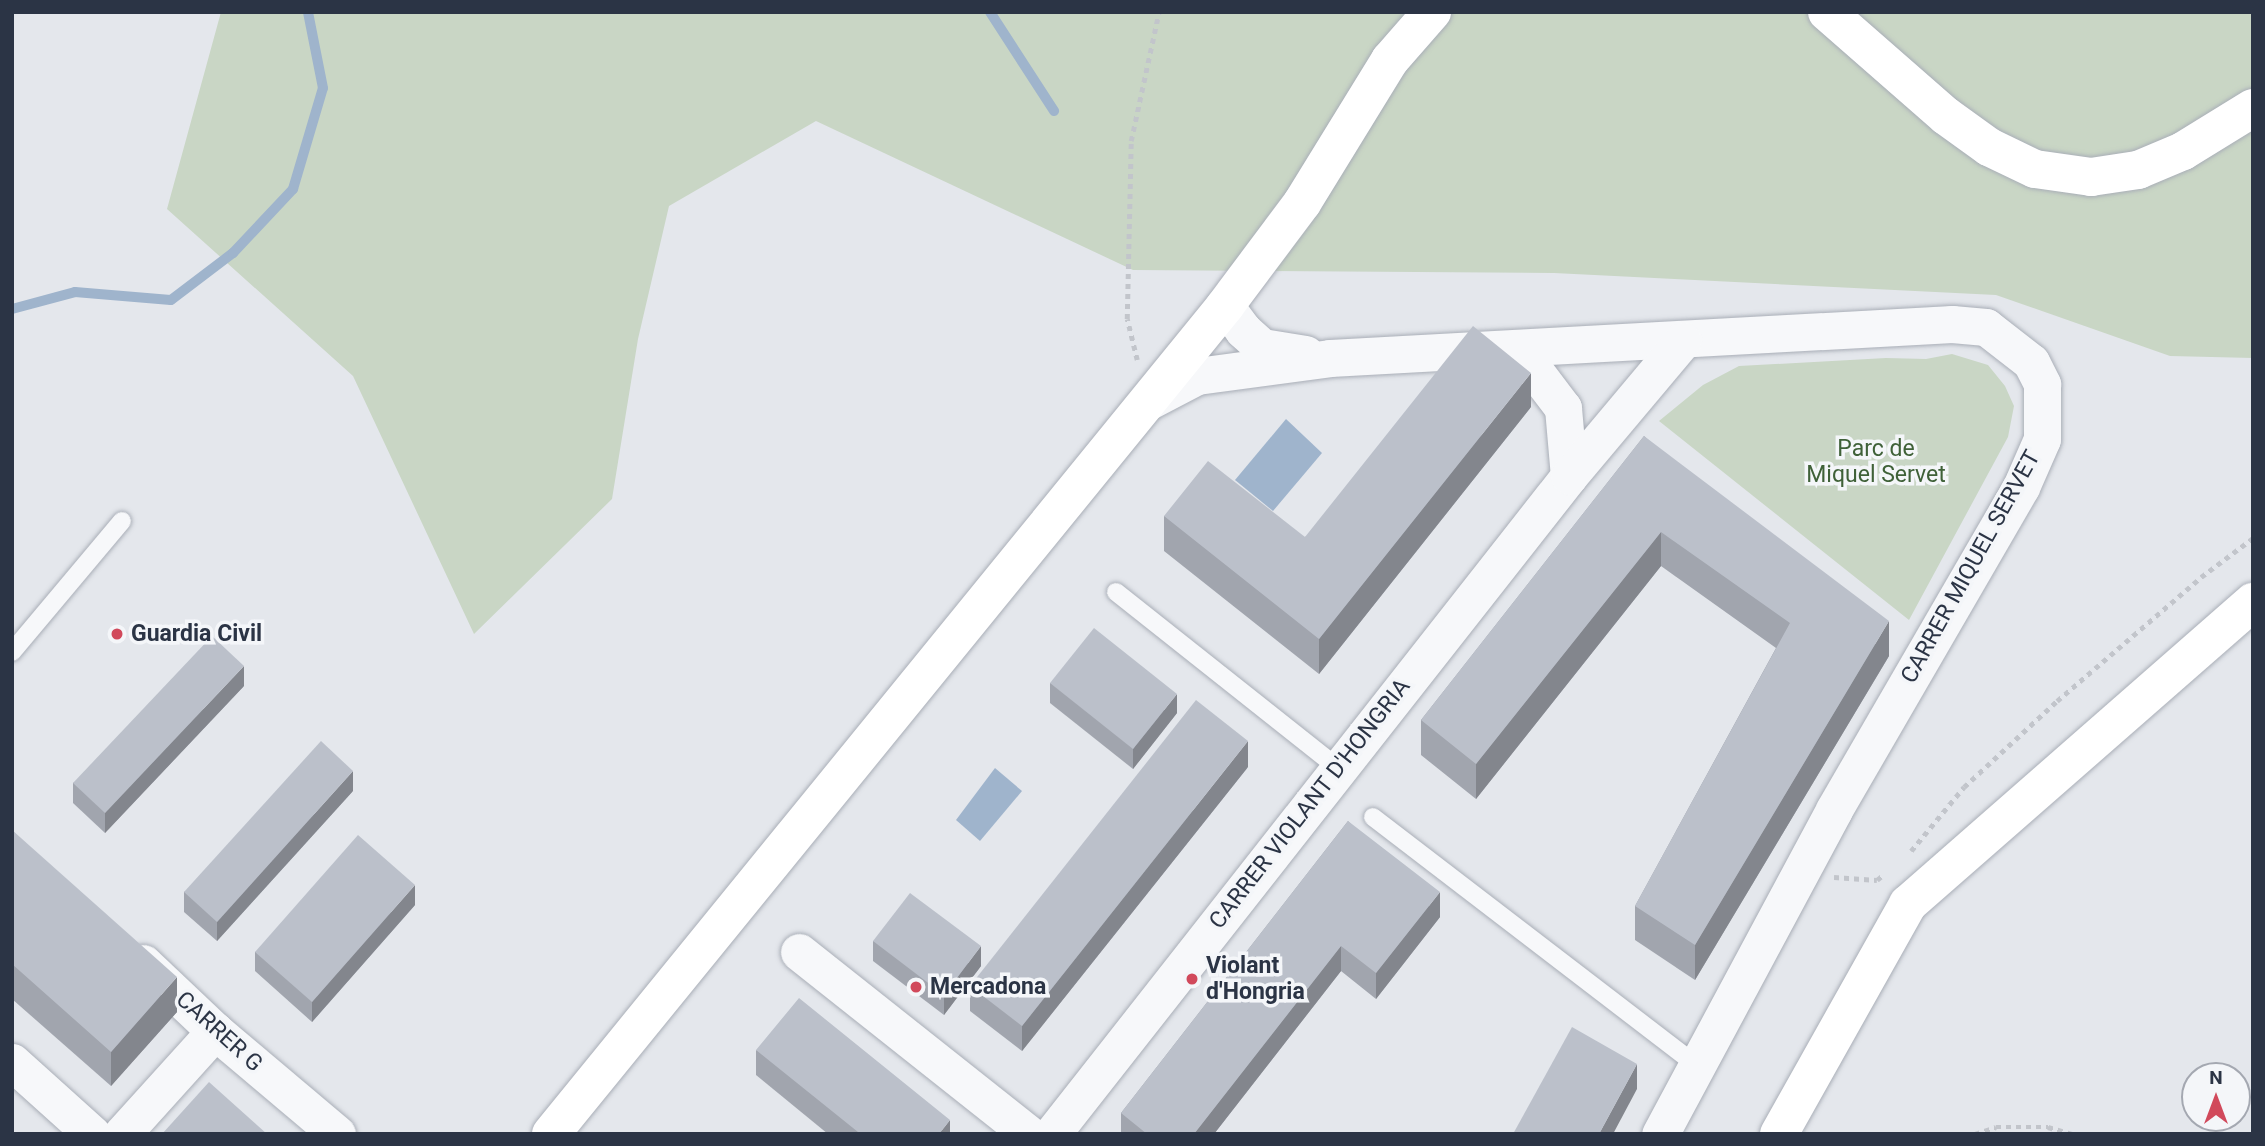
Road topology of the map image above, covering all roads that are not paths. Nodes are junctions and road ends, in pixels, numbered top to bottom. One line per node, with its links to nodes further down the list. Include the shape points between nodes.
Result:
1 (1432, 12): 4 (street, via 1390,60 1302,203)
2 (1827, 12): 3 (street, via 1946,116 1989,147 2035,169 2091,177 2138,170 2183,151)
3 (2253, 108)
4 (1225, 306): 7 (street, CARRER MIQUEL SERVET, via 1262,346); 8 (street)
5 (1683, 340): 6 (street, CARRER MIQUEL SERVET); 9 (street, CARRER VIOLANT D'HONGRIA); 20 (street, CARRER MIQUEL SERVET, via 1952,324 1986,327 2031,362 2042,384 2042,439 2021,487 1803,869)
6 (1520, 350): 7 (street, CARRER MIQUEL SERVET); 9 (street, via 1563,408)
7 (1330, 358): 8 (street, CARRER MIQUEL SERVET, via 1197,376)
8 (1147, 402): 24 (street)
9 (1569, 476): 14 (street, CARRER VIOLANT D'HONGRIA)
10 (122, 522): 13 (lane)
11 (1116, 592): 14 (lane)
12 (2253, 602): 28 (street, via 1908,904)
13 (12, 652)
14 (1338, 768): 26 (street, CARRER VIOLANT D'HONGRIA)
15 (1373, 817): 20 (lane)
16 (119, 940): 18 (street, CARRER G)
17 (799, 951): 25 (street)
18 (215, 1031): 22 (street); 23 (street, CARRER G)
19 (12, 1062): 21 (street)
20 (1697, 1066): 27 (street, CARRER MIQUEL SERVET)
21 (92, 1134)
22 (122, 1134)
23 (337, 1134)
24 (551, 1134)
25 (1029, 1134)
26 (1052, 1134)
27 (1660, 1134)
28 (1779, 1134)

